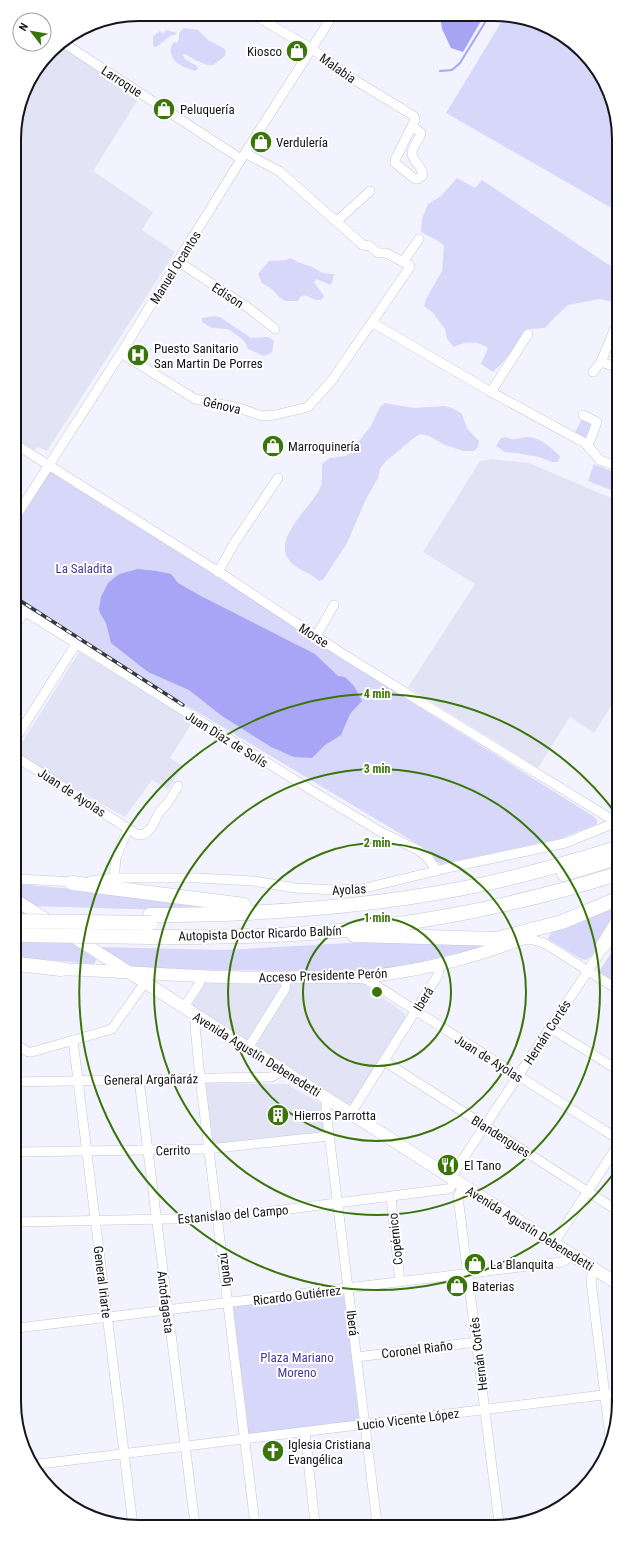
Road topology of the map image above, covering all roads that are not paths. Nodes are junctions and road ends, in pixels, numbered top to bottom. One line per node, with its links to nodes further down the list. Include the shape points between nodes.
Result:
1 (264, 21): 4 (street, Malabia)
2 (329, 21): 4 (street, Manuel Ocantos)
3 (68, 45): 6 (street, Larroque)
4 (312, 49): 5 (street, Malabia, via 352,79 414,116); 6 (street, Manuel Ocantos)
5 (412, 126): 5 (street, Malabia, via 395,163 418,179 422,175 422,170 412,158 412,149 421,133)
6 (243, 156): 8 (street, Larroque, via 279,171); 10 (street, Manuel Ocantos)
7 (370, 191): 8 (street)
8 (337, 221): 11 (street, Larroque, via 363,245)
9 (419, 239): 11 (street)
10 (179, 262): 13 (street, Edison, via 250,309); 16 (street, Manuel Ocantos)
11 (403, 262): 12 (street, via 410,267)
12 (373, 323): 16 (street, Génova, via 332,380 308,407 275,415 262,416 239,408 195,399); 20 (street)
13 (275, 329)
14 (528, 334): 20 (street)
15 (612, 337): 17 (street)
16 (121, 354): 25 (street, Manuel Ocantos)
17 (601, 362): 18 (street); 19 (street)
18 (612, 366)
19 (593, 372)
20 (491, 392): 22 (street)
21 (583, 415): 22 (street, via 597,422)
22 (588, 446): 24 (street, via 600,460)
23 (21, 448): 25 (street, Morse)
24 (612, 464)
25 (49, 466): 27 (street, Manuel Ocantos); 28 (street, Morse)
26 (278, 478): 28 (street)
27 (21, 510)
28 (218, 572): 33 (street, Morse)
29 (334, 605): 33 (street)
30 (21, 610): 31 (street, Juan Díaz de Solís)
31 (24, 612): 32 (street); 34 (street, Juan Díaz de Solís)
32 (21, 617)
33 (316, 636): 38 (street, Morse)
34 (76, 644): 35 (street); 43 (street, Juan Díaz de Solís, via 324,798 381,832 418,850 428,858)
35 (21, 730)
36 (21, 760): 40 (street, Juan de Ayolas)
37 (178, 786): 40 (street, Juan de Ayolas, via 148,832 142,835)
38 (612, 820)
39 (612, 824): 43 (street, Ayolas, via 565,843)
40 (128, 828): 45 (street, via 116,858)
41 (612, 850): 50 (highway, via 482,884 395,899)
42 (612, 859): 52 (highway, Autopista Doctor Ricardo Balbín, via 487,892 370,911 244,921)
43 (437, 871): 45 (street, Ayolas, via 374,887 336,890 295,888 238,880)
44 (612, 875): 56 (highway, Autopista Doctor Ricardo Balbín, via 544,895 451,915)
45 (114, 878): 47 (street, Ayolas)
46 (21, 880): 47 (street, Ayolas)
47 (72, 883): 50 (highway, via 247,906)
48 (612, 901): 54 (highway, Acceso Presidente Perón)
49 (21, 904): 66 (main road, Avenida Agustín Debenedetti)
50 (310, 908): 52 (highway)
51 (21, 913): 52 (highway)
52 (150, 919): 53 (highway, Autopista Doctor Ricardo Balbín, bridge)
53 (21, 920)
54 (562, 922): 56 (highway, via 496,939); 59 (main road, Acceso Presidente Perón)
55 (612, 931): 60 (highway)
56 (310, 933): 57 (highway, Autopista Doctor Ricardo Balbín, bridge, via 150,937)
57 (21, 936)
58 (612, 937): 60 (street, Hernán Cortés)
59 (518, 940): 62 (main road, Acceso Presidente Perón); 65 (street, via 544,943)
60 (603, 946): 65 (street, Hernán Cortés)
61 (21, 964): 64 (highway)
62 (440, 964): 68 (main road, Acceso Presidente Perón); 73 (street, Iberá, via 438,976)
63 (21, 969): 64 (main road, Acceso Presidente Perón)
64 (61, 969): 66 (main road, Acceso Presidente Perón)
65 (587, 970): 71 (street); 75 (street, Hernán Cortés)
66 (128, 972): 67 (main road, Acceso Presidente Perón); 70 (main road, Avenida Agustín Debenedetti)
67 (201, 976): 69 (main road, Acceso Presidente Perón); 72 (street)
68 (359, 976): 69 (main road, Acceso Presidente Perón); 73 (street, Juan de Ayolas)
69 (287, 978): 78 (street, via 285,989)
70 (145, 982): 72 (main road, Avenida Agustín Debenedetti); 76 (street, via 115,1026)
71 (612, 985)
72 (184, 1008): 74 (main road, Avenida Agustín Debenedetti)
73 (416, 1011): 79 (street, Iberá); 82 (street, Juan de Ayolas)
74 (196, 1015): 78 (main road, Avenida Agustín Debenedetti); 83 (street, Iguazú)
75 (550, 1028): 80 (street); 82 (street, Hernán Cortés)
76 (73, 1040): 77 (street, via 32,1052); 85 (street, General Iriarte)
77 (21, 1048)
78 (248, 1048): 81 (main road, Avenida Agustín Debenedetti)
79 (384, 1061): 88 (street, Iberá); 89 (street, Blandengues)
80 (612, 1066)
81 (284, 1071): 83 (street, General Argañaráz, via 271,1077); 87 (main road, Avenida Agustín Debenedetti)
82 (518, 1076): 89 (street, Hernán Cortés); 90 (street, Juan de Ayolas)
83 (200, 1078): 84 (street, General Argañaráz); 92 (street, Iguazú)
84 (139, 1080): 85 (street, General Argañaráz); 93 (street, Antofagasta)
85 (79, 1081): 86 (street, General Argañaráz); 94 (street, General Iriarte)
86 (21, 1082)
87 (327, 1098): 88 (main road, Avenida Agustín Debenedetti); 91 (street, Iberá)
88 (351, 1113): 97 (main road, Avenida Agustín Debenedetti)
89 (485, 1126): 97 (street, Hernán Cortés); 99 (street, Blandengues)
90 (612, 1135)
91 (329, 1136): 92 (street, Cerrito); 101 (street, Iberá)
92 (208, 1148): 93 (street, Cerrito); 103 (street, Iguazú)
93 (148, 1150): 94 (street, Cerrito); 104 (street, Antofagasta)
94 (87, 1151): 95 (street, Cerrito); 105 (street, General Iriarte)
95 (21, 1152)
96 (612, 1153): 99 (street)
97 (456, 1181): 98 (street, Hernán Cortés); 107 (main road, Avenida Agustín Debenedetti); 110 (street, Hernán Cortés)
98 (447, 1190): 100 (street, Estanislao del Campo)
99 (587, 1191): 102 (street, Blandengues); 107 (street)
100 (391, 1197): 101 (street, Estanislao del Campo); 112 (street, Copérnico)
101 (336, 1204): 103 (street, Estanislao del Campo); 113 (street, Iberá)
102 (612, 1207)
103 (218, 1218): 104 (street, Estanislao del Campo); 114 (street, Iguazú)
104 (157, 1220): 105 (street, Estanislao del Campo); 115 (street, Antofagasta)
105 (95, 1221): 106 (street, Estanislao del Campo); 116 (street, General Iriarte)
106 (21, 1222)
107 (554, 1243): 108 (main road, Avenida Agustín Debenedetti)
108 (574, 1255): 109 (main road, Avenida Agustín Debenedetti); 110 (street, Ricardo Gutiérrez, via 562,1262)
109 (593, 1268): 111 (main road, Avenida Agustín Debenedetti); 121 (street, via 590,1281)
110 (468, 1274): 112 (street, Ricardo Gutiérrez); 118 (street, Hernán Cortés)
111 (612, 1280)
112 (400, 1282): 113 (street, Ricardo Gutiérrez)
113 (349, 1289): 114 (street, Ricardo Gutiérrez); 119 (street, Iberá)
114 (228, 1302): 115 (street, Ricardo Gutiérrez); 126 (street, Iguazú)
115 (167, 1310): 116 (street, Ricardo Gutiérrez); 127 (street, Antofagasta)
116 (108, 1318): 117 (street, Ricardo Gutiérrez); 128 (street, General Iriarte)
117 (21, 1328)
118 (476, 1342): 119 (street, Coronel Riaño); 122 (street, Hernán Cortés)
119 (358, 1357): 123 (street, Iberá)
120 (612, 1394): 121 (street, Lucio Vicente López)
121 (604, 1395): 122 (street, Lucio Vicente López); 124 (street)
122 (485, 1410): 123 (street, Lucio Vicente López); 135 (street, Hernán Cortés)
123 (365, 1424): 125 (street, Lucio Vicente López); 134 (street, Iberá)
124 (609, 1429)
125 (304, 1432): 126 (street, Lucio Vicente López); 133 (street)
126 (244, 1439): 127 (street, Lucio Vicente López); 132 (street, Iguazú)
127 (185, 1445): 128 (street, Lucio Vicente López); 131 (street, Antofagasta)
128 (124, 1454): 129 (street, Lucio Vicente López); 130 (street, General Iriarte)
129 (39, 1464)
130 (132, 1520)
131 (194, 1520)
132 (254, 1520)
133 (315, 1520)
134 (377, 1520)
135 (499, 1520)

